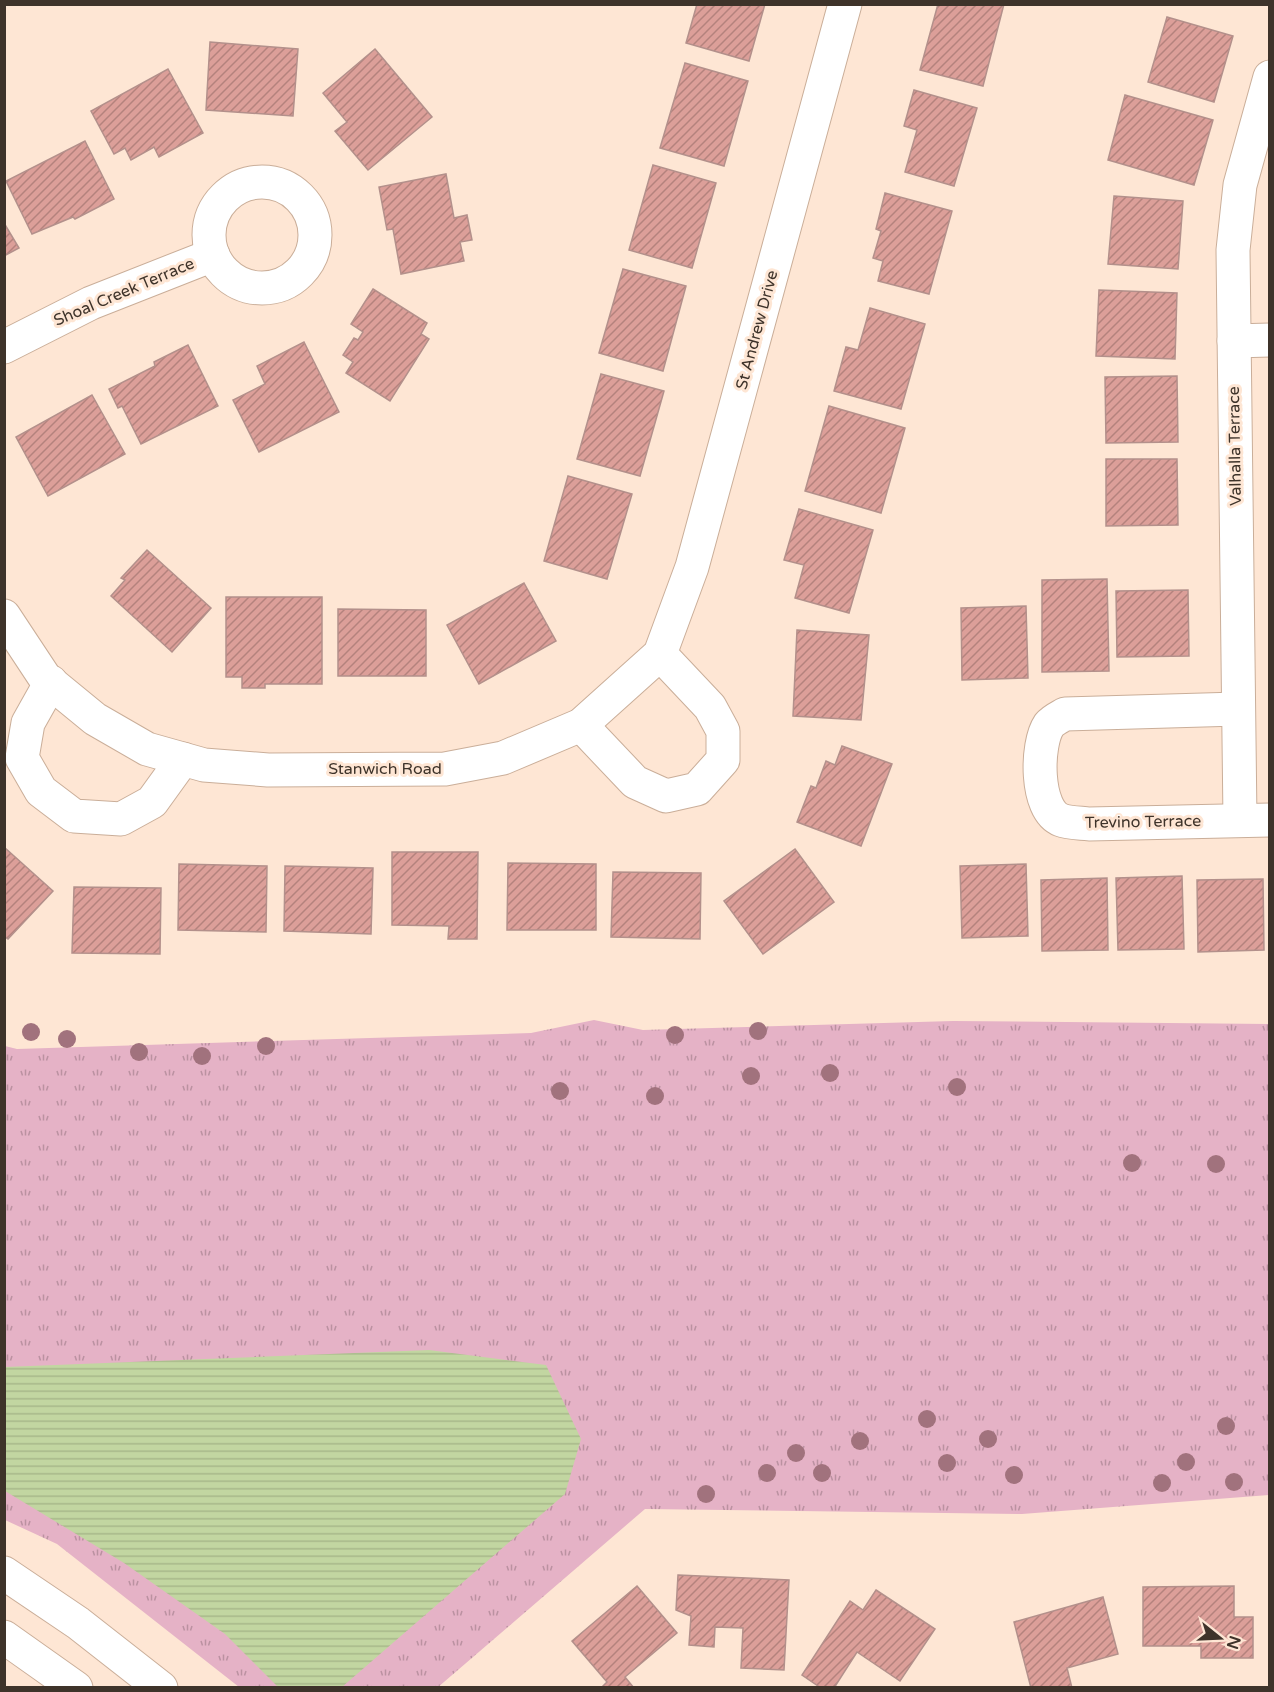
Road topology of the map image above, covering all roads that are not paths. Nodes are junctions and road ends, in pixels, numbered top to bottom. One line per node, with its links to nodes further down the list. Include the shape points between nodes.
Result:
1 (845, 4): 8 (street, St Andrew Drive, via 692,567)
2 (1269, 76): 5 (street, Valhalla Terrace, via 1240,184 1233,250)
3 (213, 255): 6 (street, Shoal Creek Terrace, via 92,303)
4 (1269, 340): 5 (street)
5 (1234, 341): 10 (street, Valhalla Terrace)
6 (4, 347)
7 (4, 616): 9 (street, Stanwich Road)
8 (660, 654): 11 (street, Stanwich Road); 11 (street, via 711,707 723,731 723,760 697,789 666,796 635,782)
9 (51, 682): 12 (street, Stanwich Road, via 105,725 147,749); 12 (street, via 28,723 22,758 41,791 74,816 121,819 152,801)
10 (1238, 709): 13 (street, Valhalla Terrace); 13 (street, Trevino Terrace, via 1065,714 1050,723 1044,736 1042,795 1048,809 1060,820 1089,824)
11 (581, 725): 12 (street, Stanwich Road, via 503,758 446,769 268,770 204,765)
12 (183, 759)
13 (1255, 820)
14 (4, 1573): 17 (street, via 78,1623)
15 (4, 1637): 16 (street)
16 (76, 1688)
17 (161, 1688)

